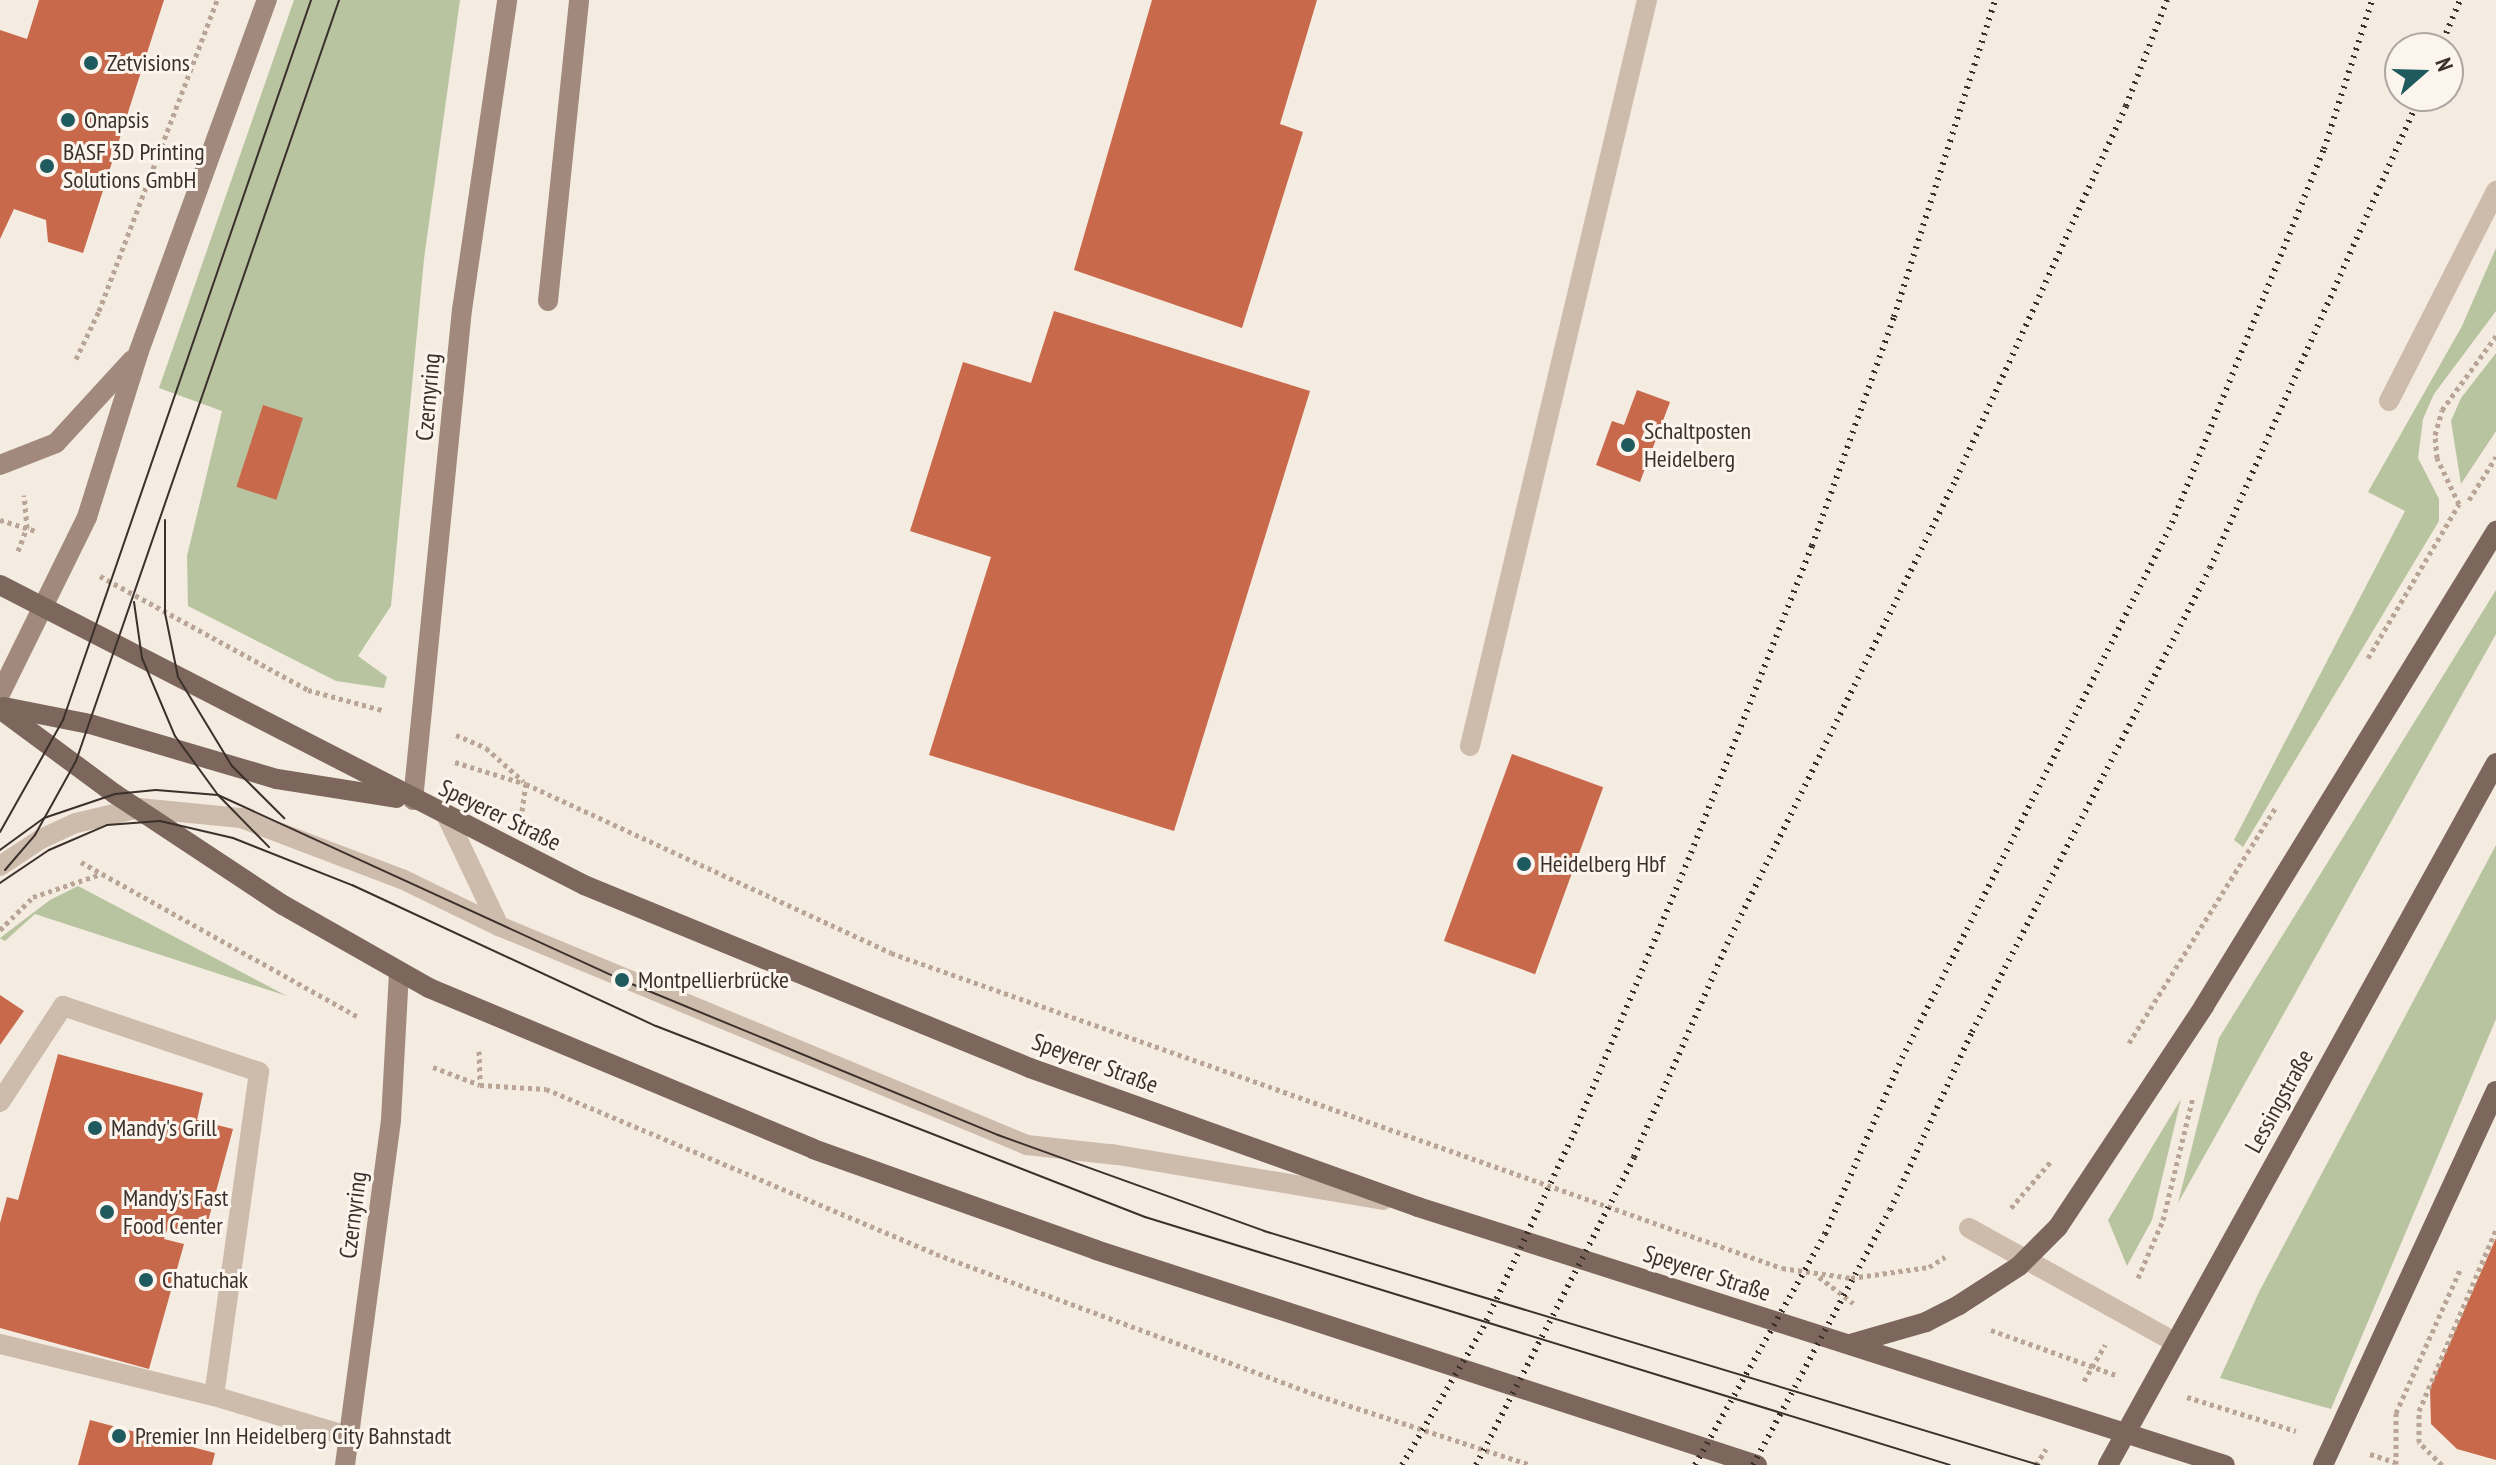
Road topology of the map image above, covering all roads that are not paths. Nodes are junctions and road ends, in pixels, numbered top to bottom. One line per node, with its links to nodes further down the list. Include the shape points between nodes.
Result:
1 (267, 0): 7 (main road)
2 (507, 0): 17 (main road, Czernyring, via 462,310)
3 (579, 0): 6 (main road)
4 (1647, 0): 15 (lane)
5 (2496, 191): 8 (lane)
6 (548, 301)
7 (139, 351): 9 (main road, via 92,410 56,443); 12 (main road, via 77,542)
8 (2389, 401)
9 (0, 465)
10 (2496, 531): 29 (main road, via 2093,1178 2019,1266 1926,1322)
11 (0, 585): 12 (main road, Speyerer Straße)
12 (44, 608): 13 (main road); 17 (main road, Speyerer Straße)
13 (0, 694)
14 (0, 708): 17 (main road, via 90,724 277,779); 18 (main road)
15 (1470, 746)
16 (2496, 763): 27 (main road, Lessingstraße)
17 (413, 800): 19 (main road, Speyerer Straße)
18 (139, 808): 20 (lane, via 76,823); 21 (lane, via 241,818 402,879); 22 (main road, via 283,905)
19 (447, 817): 21 (lane); 25 (main road, Speyerer Straße, via 584,885 1030,1068)
20 (0, 866)
21 (499, 926): 25 (lane, via 1027,1145 1114,1154)
22 (399, 971): 31 (main road, via 813,1149 1096,1250); 32 (main road, Czernyring, via 397,1043)
23 (2496, 1091): 38 (main road)
24 (0, 1102): 30 (lane, via 63,1006 259,1072)
25 (1418, 1207): 29 (main road, Speyerer Straße)
26 (1969, 1228): 27 (lane)
27 (2175, 1342): 36 (main road, Lessingstraße)
28 (0, 1344): 30 (lane)
29 (1846, 1345): 37 (main road, Speyerer Straße, via 2035,1400)
30 (214, 1396): 32 (lane)
31 (1669, 1436): 34 (main road); 35 (main road)
32 (351, 1437): 33 (main road, Czernyring)
33 (345, 1465)
34 (1709, 1465)
35 (1757, 1465)
36 (2108, 1465)
37 (2225, 1465)
38 (2323, 1465)

